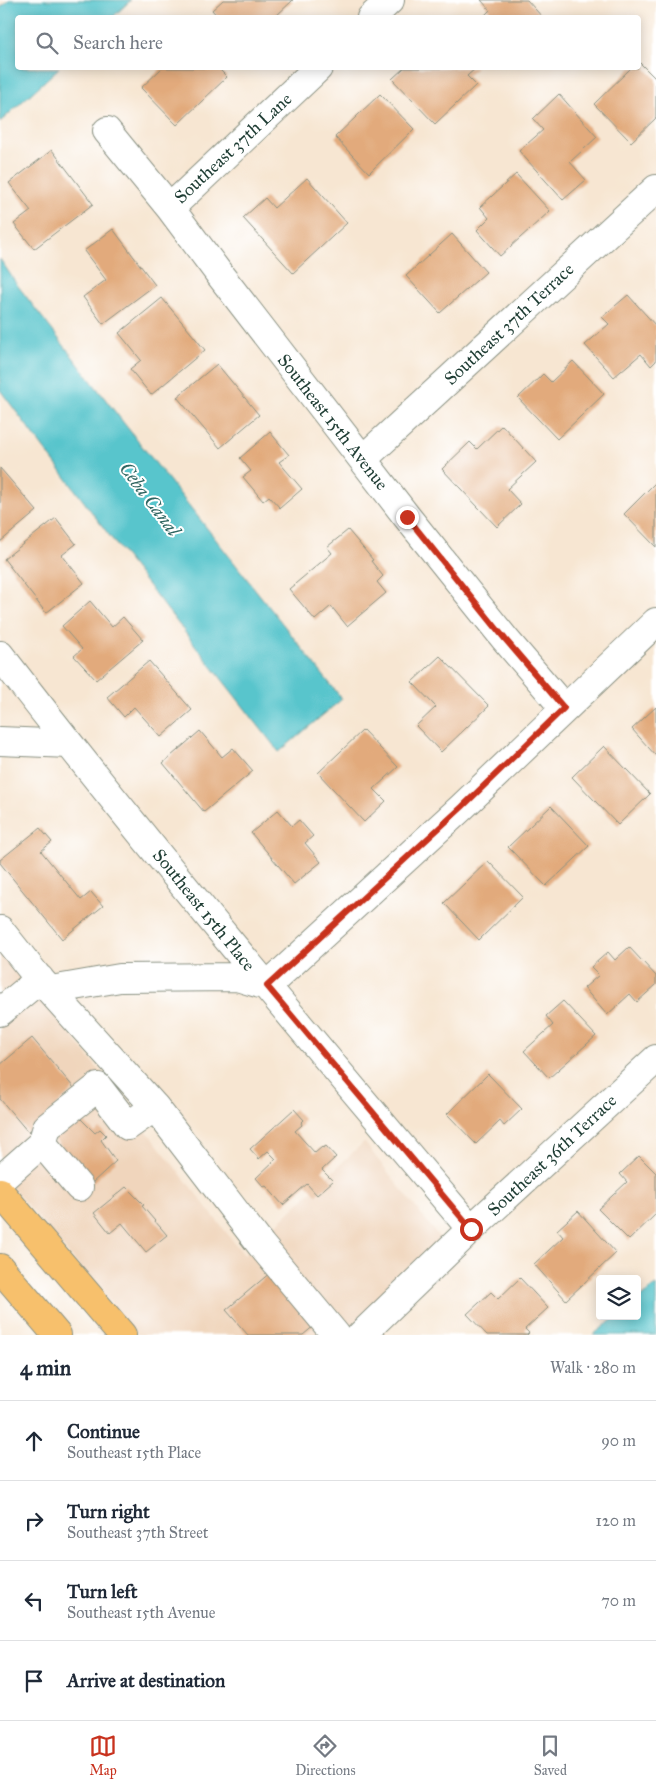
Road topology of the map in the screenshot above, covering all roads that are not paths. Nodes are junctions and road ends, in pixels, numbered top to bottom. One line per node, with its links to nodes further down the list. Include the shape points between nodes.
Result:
1 (390, 0): 2 (street)
2 (374, 15)
3 (316, 70): 6 (street, Southeast 37th Lane)
4 (107, 131): 6 (street, Southeast 15th Avenue)
5 (656, 189): 7 (street, Southeast 37th Terrace)
6 (170, 208): 7 (street, Southeast 15th Avenue)
7 (363, 459): 10 (street, Southeast 15th Avenue, via 505,639)
8 (656, 622): 10 (street)
9 (0, 655): 12 (street, Southeast 15th Place)
10 (564, 708): 15 (street, via 462,807)
11 (0, 741): 12 (street)
12 (69, 744): 15 (street, Southeast 15th Place)
13 (0, 930): 14 (street)
14 (46, 984): 15 (street, via 120,978 237,977); 16 (street); 18 (street)
15 (267, 986): 23 (street, Southeast 15th Place)
16 (0, 1012)
17 (656, 1059): 23 (street, Southeast 36th Terrace)
18 (155, 1107): 19 (street, via 128,1126 98,1087 47,1127); 27 (street, via 261,1245)
19 (42, 1142): 20 (street); 21 (street)
20 (0, 1180)
21 (80, 1187)
22 (0, 1192): 26 (main road)
23 (471, 1229): 28 (street, Southeast 36th Terrace)
24 (0, 1268): 25 (main road)
25 (56, 1335)
26 (122, 1335)
27 (336, 1335)
28 (361, 1335)

